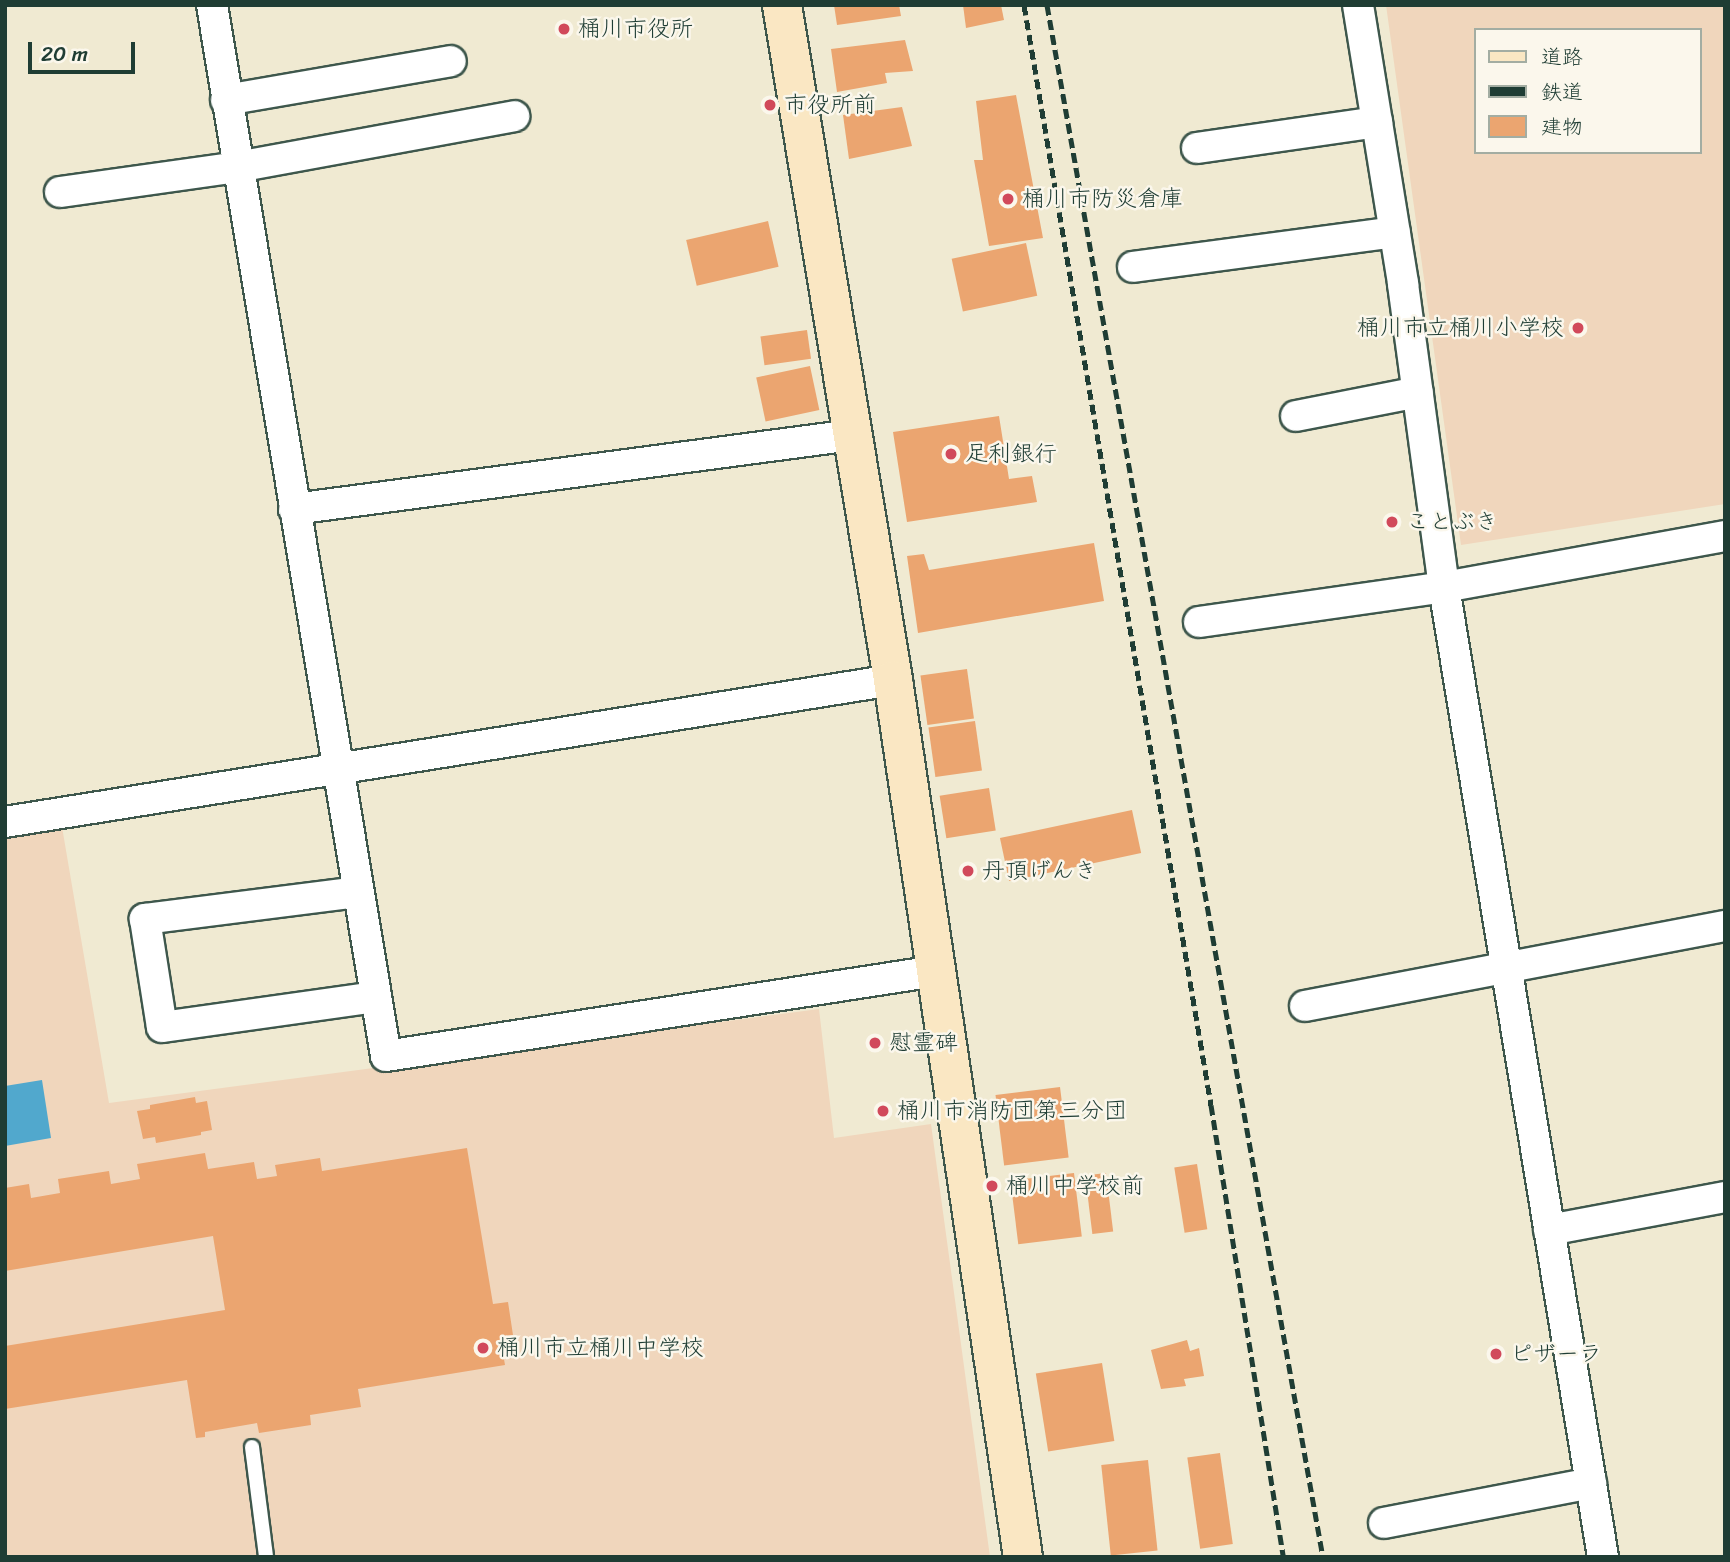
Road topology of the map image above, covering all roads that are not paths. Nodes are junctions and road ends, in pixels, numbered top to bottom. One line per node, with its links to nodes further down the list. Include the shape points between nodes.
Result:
1 (212, 5): 5 (street)
2 (782, 5): 15 (street)
3 (1358, 5): 7 (street)
4 (451, 61): 5 (street)
5 (226, 100): 9 (street)
6 (514, 117): 9 (street)
7 (1377, 122): 8 (street); 11 (street)
8 (1197, 148)
9 (237, 167): 10 (street); 16 (street)
10 (60, 192)
11 (1395, 232): 12 (street); 13 (street)
12 (1133, 267)
13 (1418, 392): 14 (street); 18 (street)
14 (1296, 416)
15 (852, 435): 16 (street); 20 (street)
16 (293, 509): 21 (street)
17 (1725, 536): 18 (street)
18 (1444, 587): 19 (street); 25 (street)
19 (1199, 622)
20 (893, 680): 21 (street); 26 (street)
21 (337, 770): 22 (street); 23 (street)
22 (5, 822)
23 (358, 892): 27 (street); 27 (street, via 145,919 162,1027)
24 (1725, 926): 25 (street)
25 (1507, 970): 28 (street); 30 (street)
26 (936, 971): 27 (street, via 386,1056); 35 (street)
27 (376, 997)
28 (1305, 1006)
29 (1725, 1197): 30 (street)
30 (1549, 1230): 32 (street)
31 (252, 1447): 34 (lane)
32 (1591, 1483): 33 (street); 36 (street)
33 (1384, 1523)
34 (266, 1557)
35 (1023, 1557)
36 (1603, 1557)

